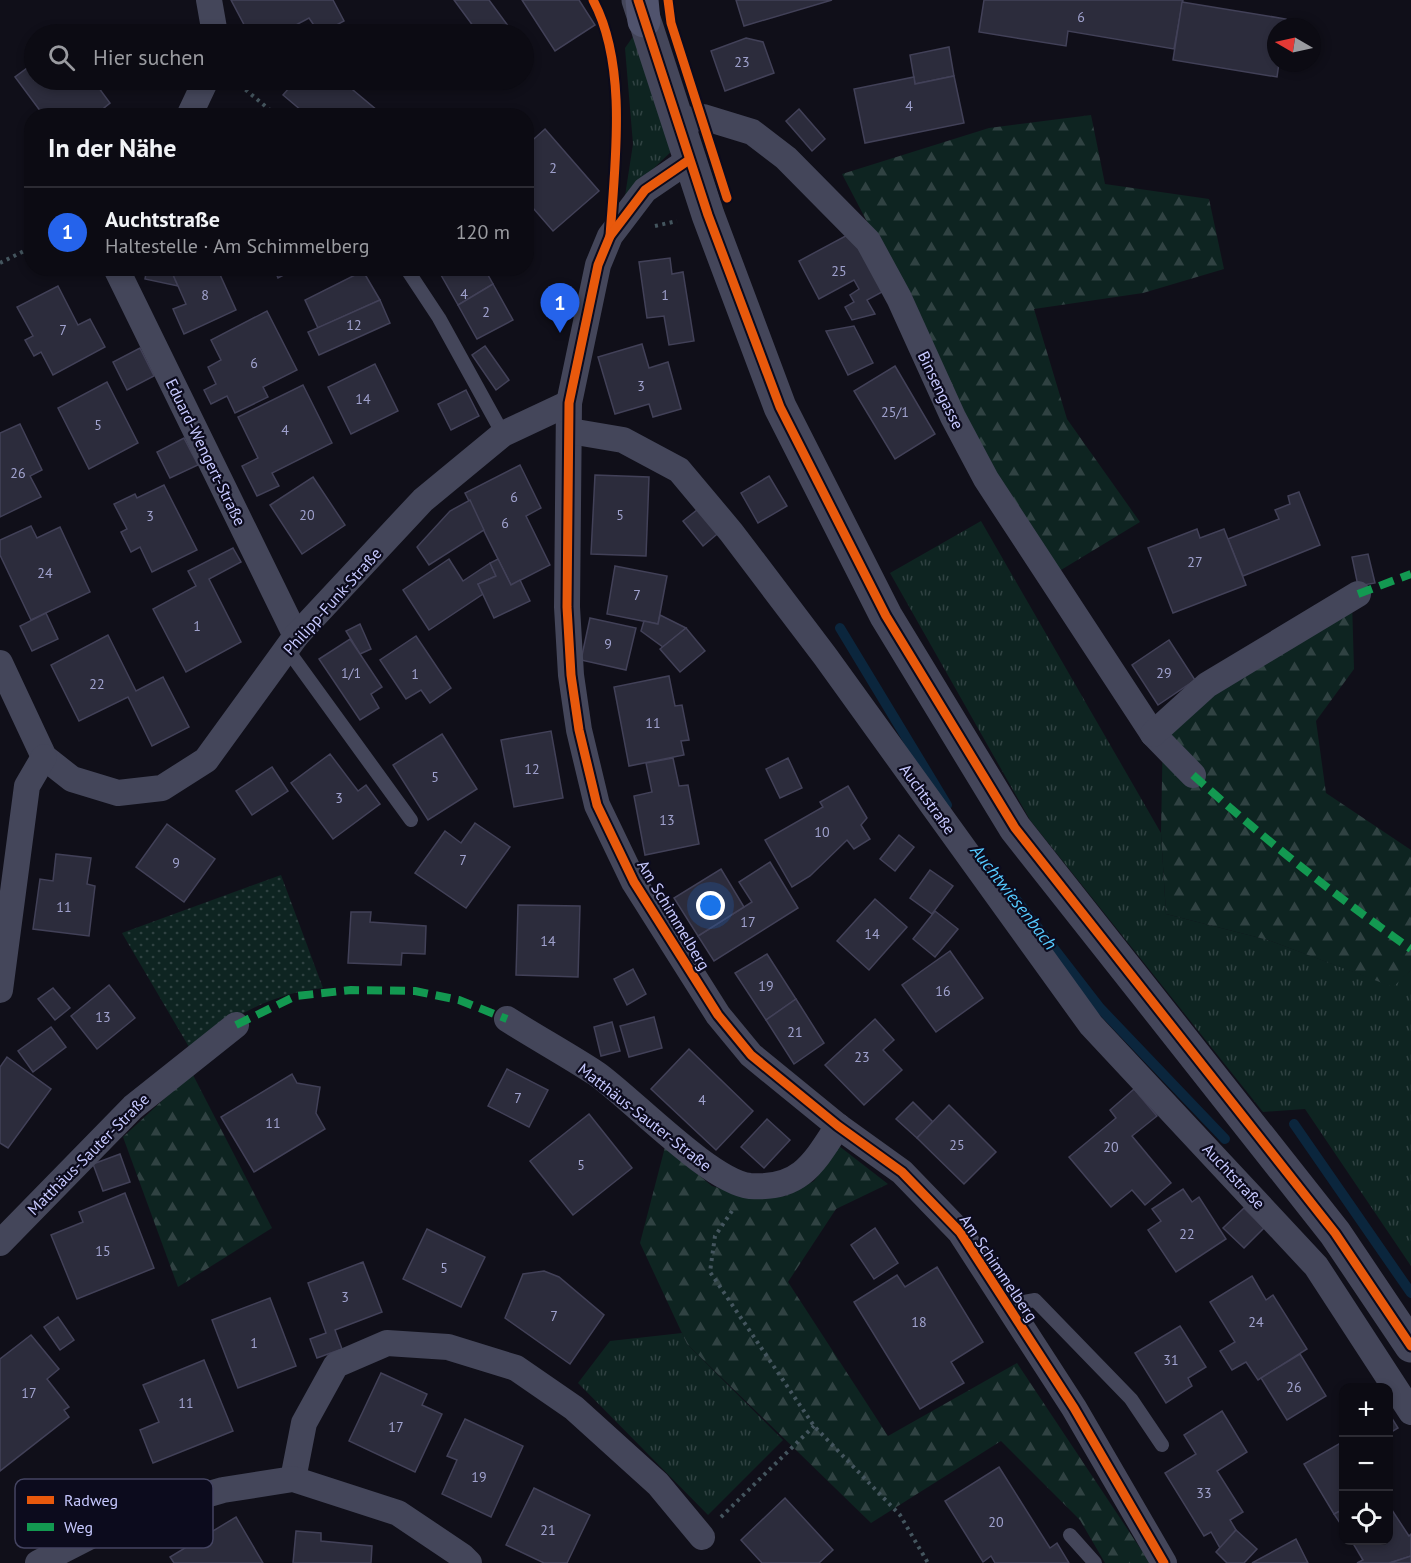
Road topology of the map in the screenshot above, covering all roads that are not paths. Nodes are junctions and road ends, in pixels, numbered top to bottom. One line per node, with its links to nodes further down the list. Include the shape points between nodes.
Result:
1 (209, 0): 3 (street)
2 (642, 7): 6 (street)
3 (213, 24)
4 (201, 90): 5 (street)
5 (193, 108)
6 (677, 123): 7 (street); 16 (street, Binsengasse, via 703,117 752,132 786,158 868,241 986,479)
7 (689, 160): 10 (street, Am Schimmelberg, via 645,190 610,236 598,265); 26 (street, via 780,407 886,616 1015,828 1335,1233)
8 (120, 276): 14 (street, Eduard-Wengert-Straße)
9 (411, 276): 12 (lane)
10 (568, 403): 11 (street, Am Schimmelberg); 12 (street, Philipp-Funk-Straße)
11 (570, 431): 23 (street, Am Schimmelberg, via 567,607 571,675 597,805 634,882 718,1015 751,1055); 27 (street, Auchtstraße, via 623,440 679,470 825,656 1091,1025 1316,1266)
12 (503, 434): 14 (street, Philipp-Funk-Straße, via 423,500)
13 (1358, 594): 16 (street, via 1207,686)
14 (291, 642): 17 (street, Philipp-Funk-Straße, via 206,760 162,788 118,793 72,779); 19 (lane)
15 (0, 663): 17 (street, Philipp-Funk-Straße)
16 (1153, 734): 18 (street, Binsengasse)
17 (44, 757): 20 (street, via 27,786)
18 (1193, 775)
19 (411, 820)
20 (0, 990)
21 (507, 1019): 23 (street, Matthäus-Sauter-Straße, via 597,1075 719,1175 749,1186 781,1184 809,1169)
22 (236, 1025): 24 (street, Matthäus-Sauter-Straße, via 133,1107)
23 (838, 1126): 25 (street, Am Schimmelberg, via 903,1172 960,1232)
24 (0, 1243)
25 (1007, 1305): 28 (lane, via 1035,1300 1131,1399); 37 (street, Am Schimmelberg, via 1074,1407)
26 (1411, 1346)
27 (1411, 1413)
28 (1162, 1445)
29 (293, 1479): 30 (street); 32 (street, via 304,1423 336,1365 387,1343 448,1347 516,1368 574,1408 658,1484); 35 (street, via 398,1514)
30 (213, 1493)
31 (1070, 1535): 36 (lane)
32 (702, 1537)
33 (67, 1548): 34 (street)
34 (38, 1563)
35 (469, 1563)
36 (1095, 1563)
37 (1164, 1563)

